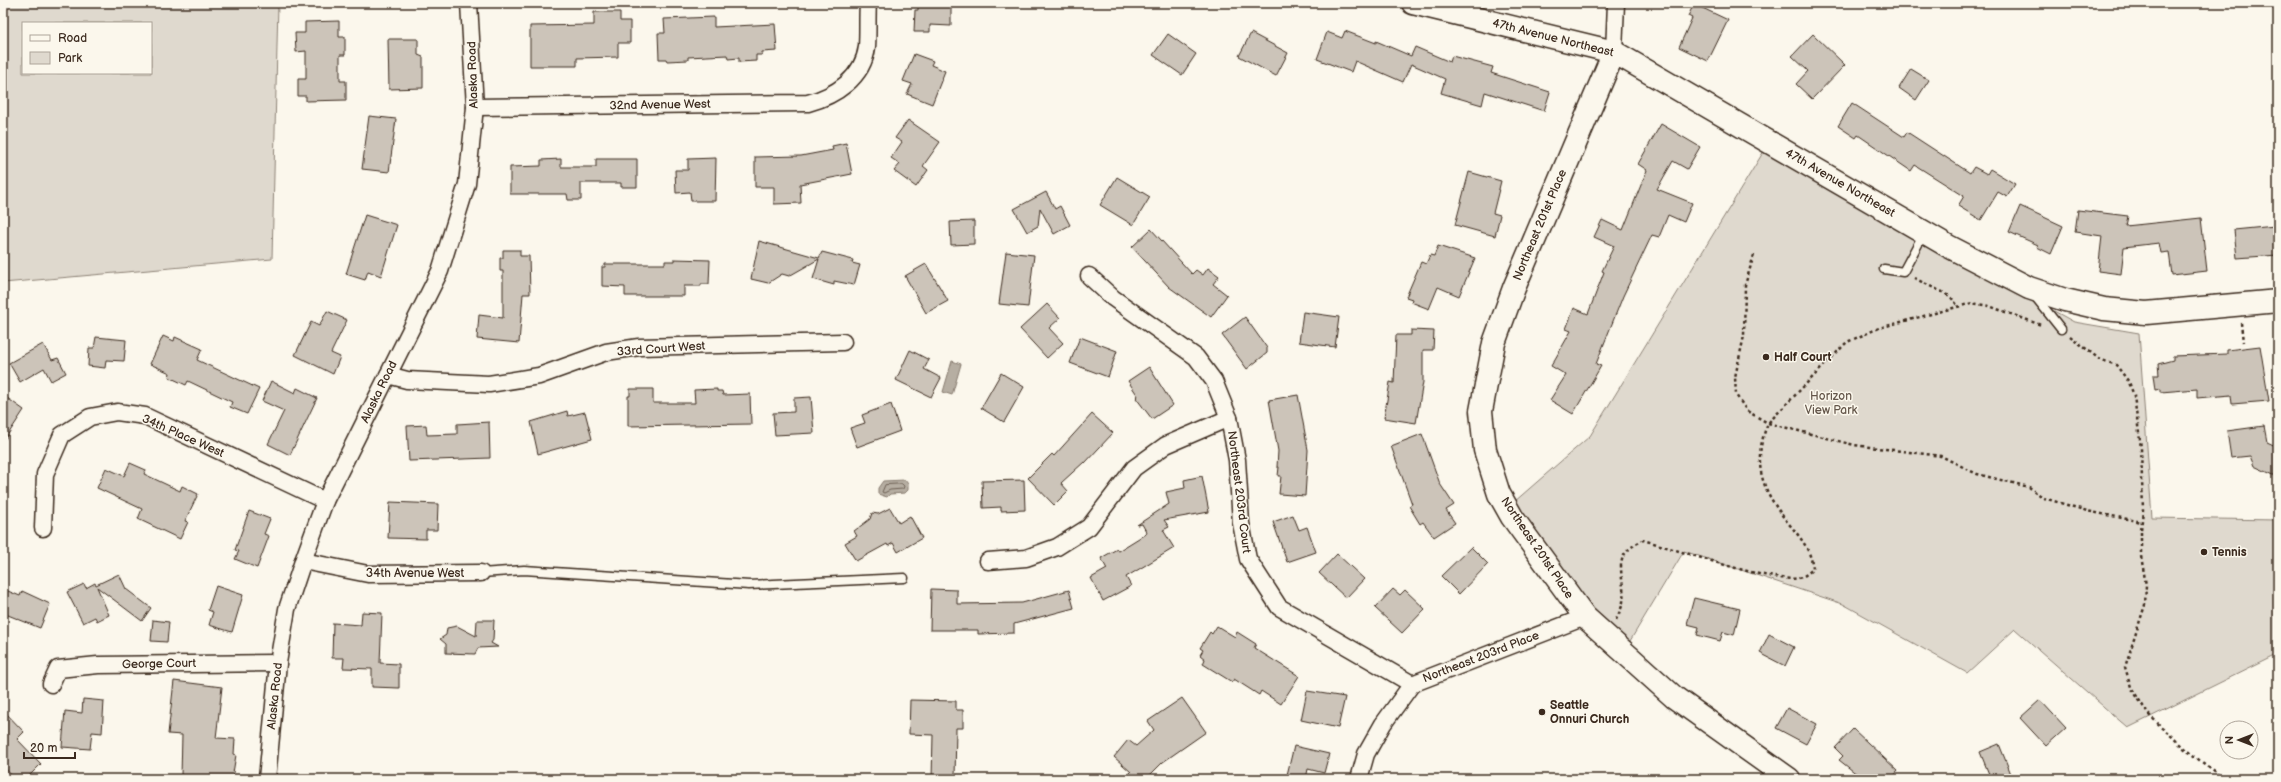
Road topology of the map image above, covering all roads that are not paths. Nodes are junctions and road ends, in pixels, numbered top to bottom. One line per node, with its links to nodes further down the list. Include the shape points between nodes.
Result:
1 (469, 3): 6 (street, Alaska Road)
2 (868, 3): 6 (street, 32nd Avenue West, via 867,48 858,69 843,89 825,99 808,103)
3 (1413, 3): 5 (street, 47th Avenue Northeast)
4 (1616, 3): 5 (street, Northeast 201st Place)
5 (1614, 52): 7 (street, 47th Avenue Northeast); 22 (street, Northeast 201st Place, via 1514,288 1494,343 1481,411 1485,450 1499,494)
6 (475, 107): 14 (street, Alaska Road, via 468,184 440,270)
7 (1924, 232): 8 (lane, via 1903,272); 10 (street, 47th Avenue Northeast)
8 (1884, 269)
9 (1089, 276): 15 (street, Northeast 203rd Court, via 1112,298 1196,357 1214,380)
10 (2029, 288): 11 (street, 47th Avenue Northeast, via 2064,300 2104,309 2146,313); 12 (lane)
11 (2278, 300)
12 (2061, 329)
13 (843, 342): 14 (street, 33rd Court West, via 639,347 606,352 539,376 490,384 407,380)
14 (388, 375): 16 (street, Alaska Road)
15 (1229, 418): 19 (street, via 1166,445 1134,468 1089,527 1057,547 1026,558); 25 (street, Northeast 203rd Court, via 1237,460 1241,523 1248,559 1264,586 1279,607)
16 (325, 502): 17 (street, 34th Place West, via 145,416 117,412 90,417 62,435 45,474); 18 (street, Alaska Road)
17 (43, 528)
18 (303, 561): 20 (street, 34th Avenue West, via 368,574); 23 (street, Alaska Road, via 287,609)
19 (988, 561)
20 (481, 573): 21 (lane, via 524,570 749,586)
21 (904, 578)
22 (1585, 617): 25 (street, Northeast 203rd Place); 28 (street, Northeast 201st Place, via 1674,697)
23 (278, 663): 24 (street, George Court, via 91,666 58,669); 26 (street, Alaska Road)
24 (51, 684)
25 (1412, 684): 27 (street, Northeast 203rd Place, via 1366,754)
26 (267, 779)
27 (1359, 779)
28 (1789, 779)

